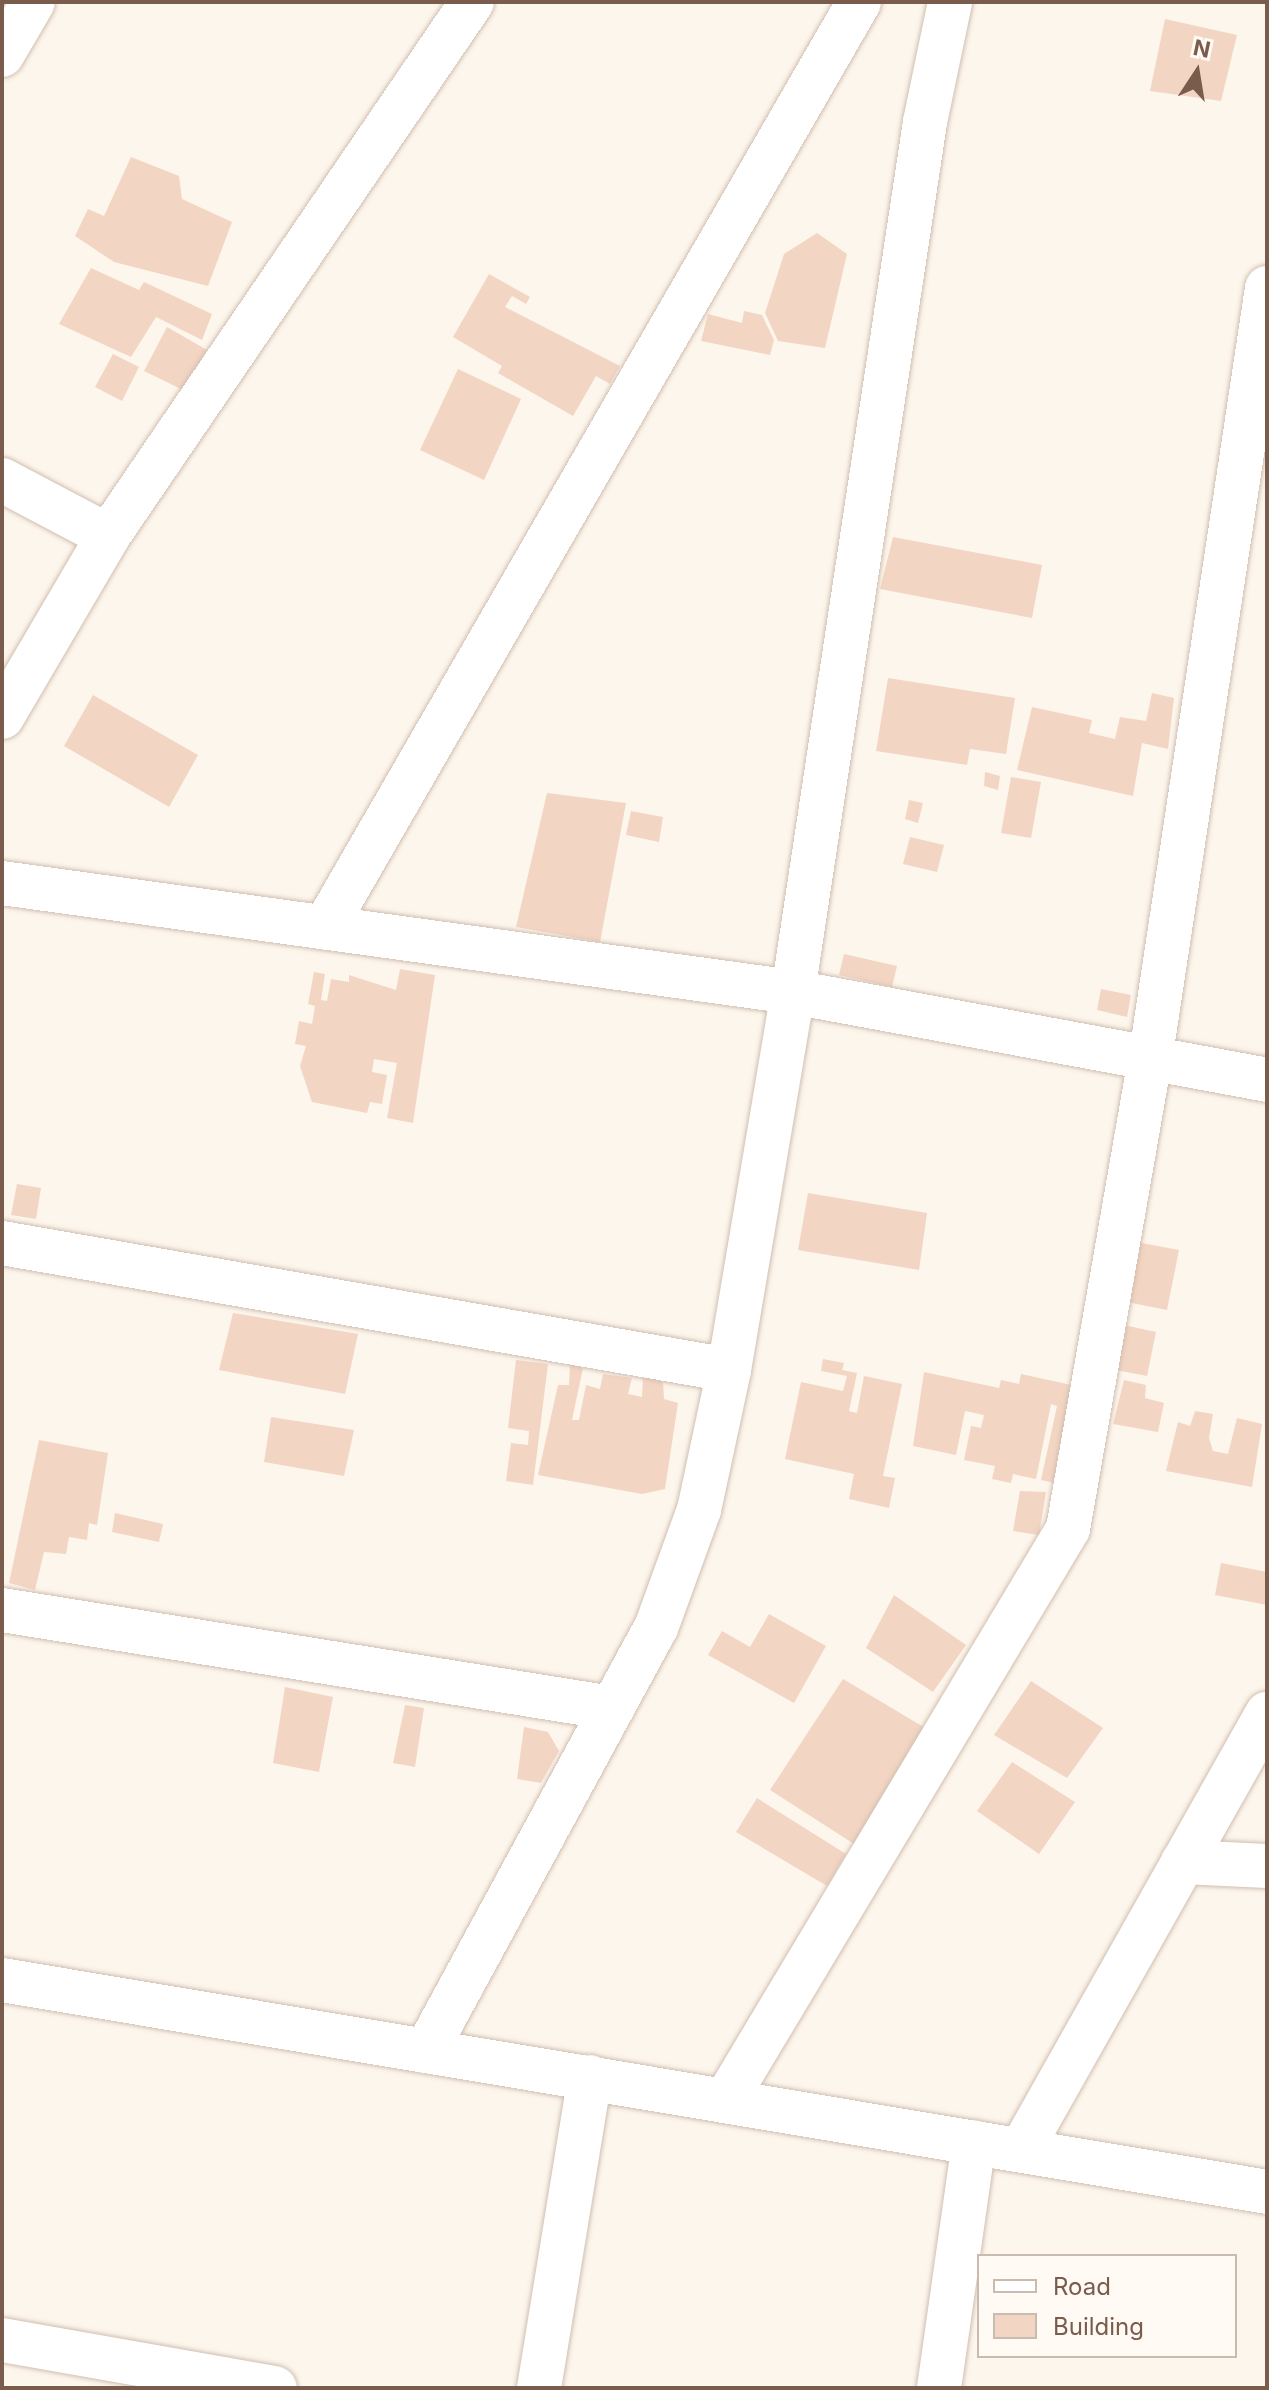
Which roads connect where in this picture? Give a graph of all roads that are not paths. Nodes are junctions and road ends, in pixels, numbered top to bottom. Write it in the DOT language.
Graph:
graph roads {
  1 [pos="33,2"];
  2 [pos="472,2"];
  3 [pos="859,2"];
  4 [pos="950,2"];
  5 [pos="2,55"];
  6 [pos="1267,288"];
  7 [pos="2,480"];
  8 [pos="108,536"];
  9 [pos="2,717"];
  10 [pos="2,883"];
  11 [pos="325,927"];
  12 [pos="793,992"];
  13 [pos="1150,1061"];
  14 [pos="1267,1080"];
  15 [pos="2,1243"];
  16 [pos="729,1370"];
  17 [pos="2,1610"];
  18 [pos="612,1708"];
  19 [pos="1267,1714"];
  20 [pos="1183,1862"];
  21 [pos="1267,1866"];
  22 [pos="2,1980"];
  23 [pos="426,2051"];
  24 [pos="590,2077"];
  25 [pos="727,2098"];
  26 [pos="974,2142"];
  27 [pos="1021,2150"];
  28 [pos="1267,2192"];
  29 [pos="2,2340"];
  30 [pos="275,2388"];
  31 [pos="539,2388"];
  32 [pos="939,2388"];
  1 -- 5 [label="street"];
  2 -- 8 [label="street"];
  3 -- 11 [label="street"];
  4 -- 12 [label="street"];
  6 -- 13 [label="street"];
  7 -- 8 [label="street"];
  8 -- 9 [label="street"];
  10 -- 11 [label="street"];
  11 -- 12 [label="street"];
  12 -- 13 [label="street"];
  12 -- 16 [label="street"];
  13 -- 14 [label="street"];
  13 -- 25 [label="street"];
  15 -- 16 [label="street"];
  16 -- 18 [label="street"];
  17 -- 18 [label="street"];
  18 -- 23 [label="street"];
  19 -- 20 [label="street"];
  20 -- 21 [label="street"];
  20 -- 27 [label="street"];
  22 -- 23 [label="street"];
  23 -- 24 [label="street"];
  24 -- 25 [label="street"];
  24 -- 31 [label="street"];
  25 -- 26 [label="street"];
  26 -- 27 [label="street"];
  26 -- 32 [label="street"];
  27 -- 28 [label="street"];
  29 -- 30 [label="street"];
}
